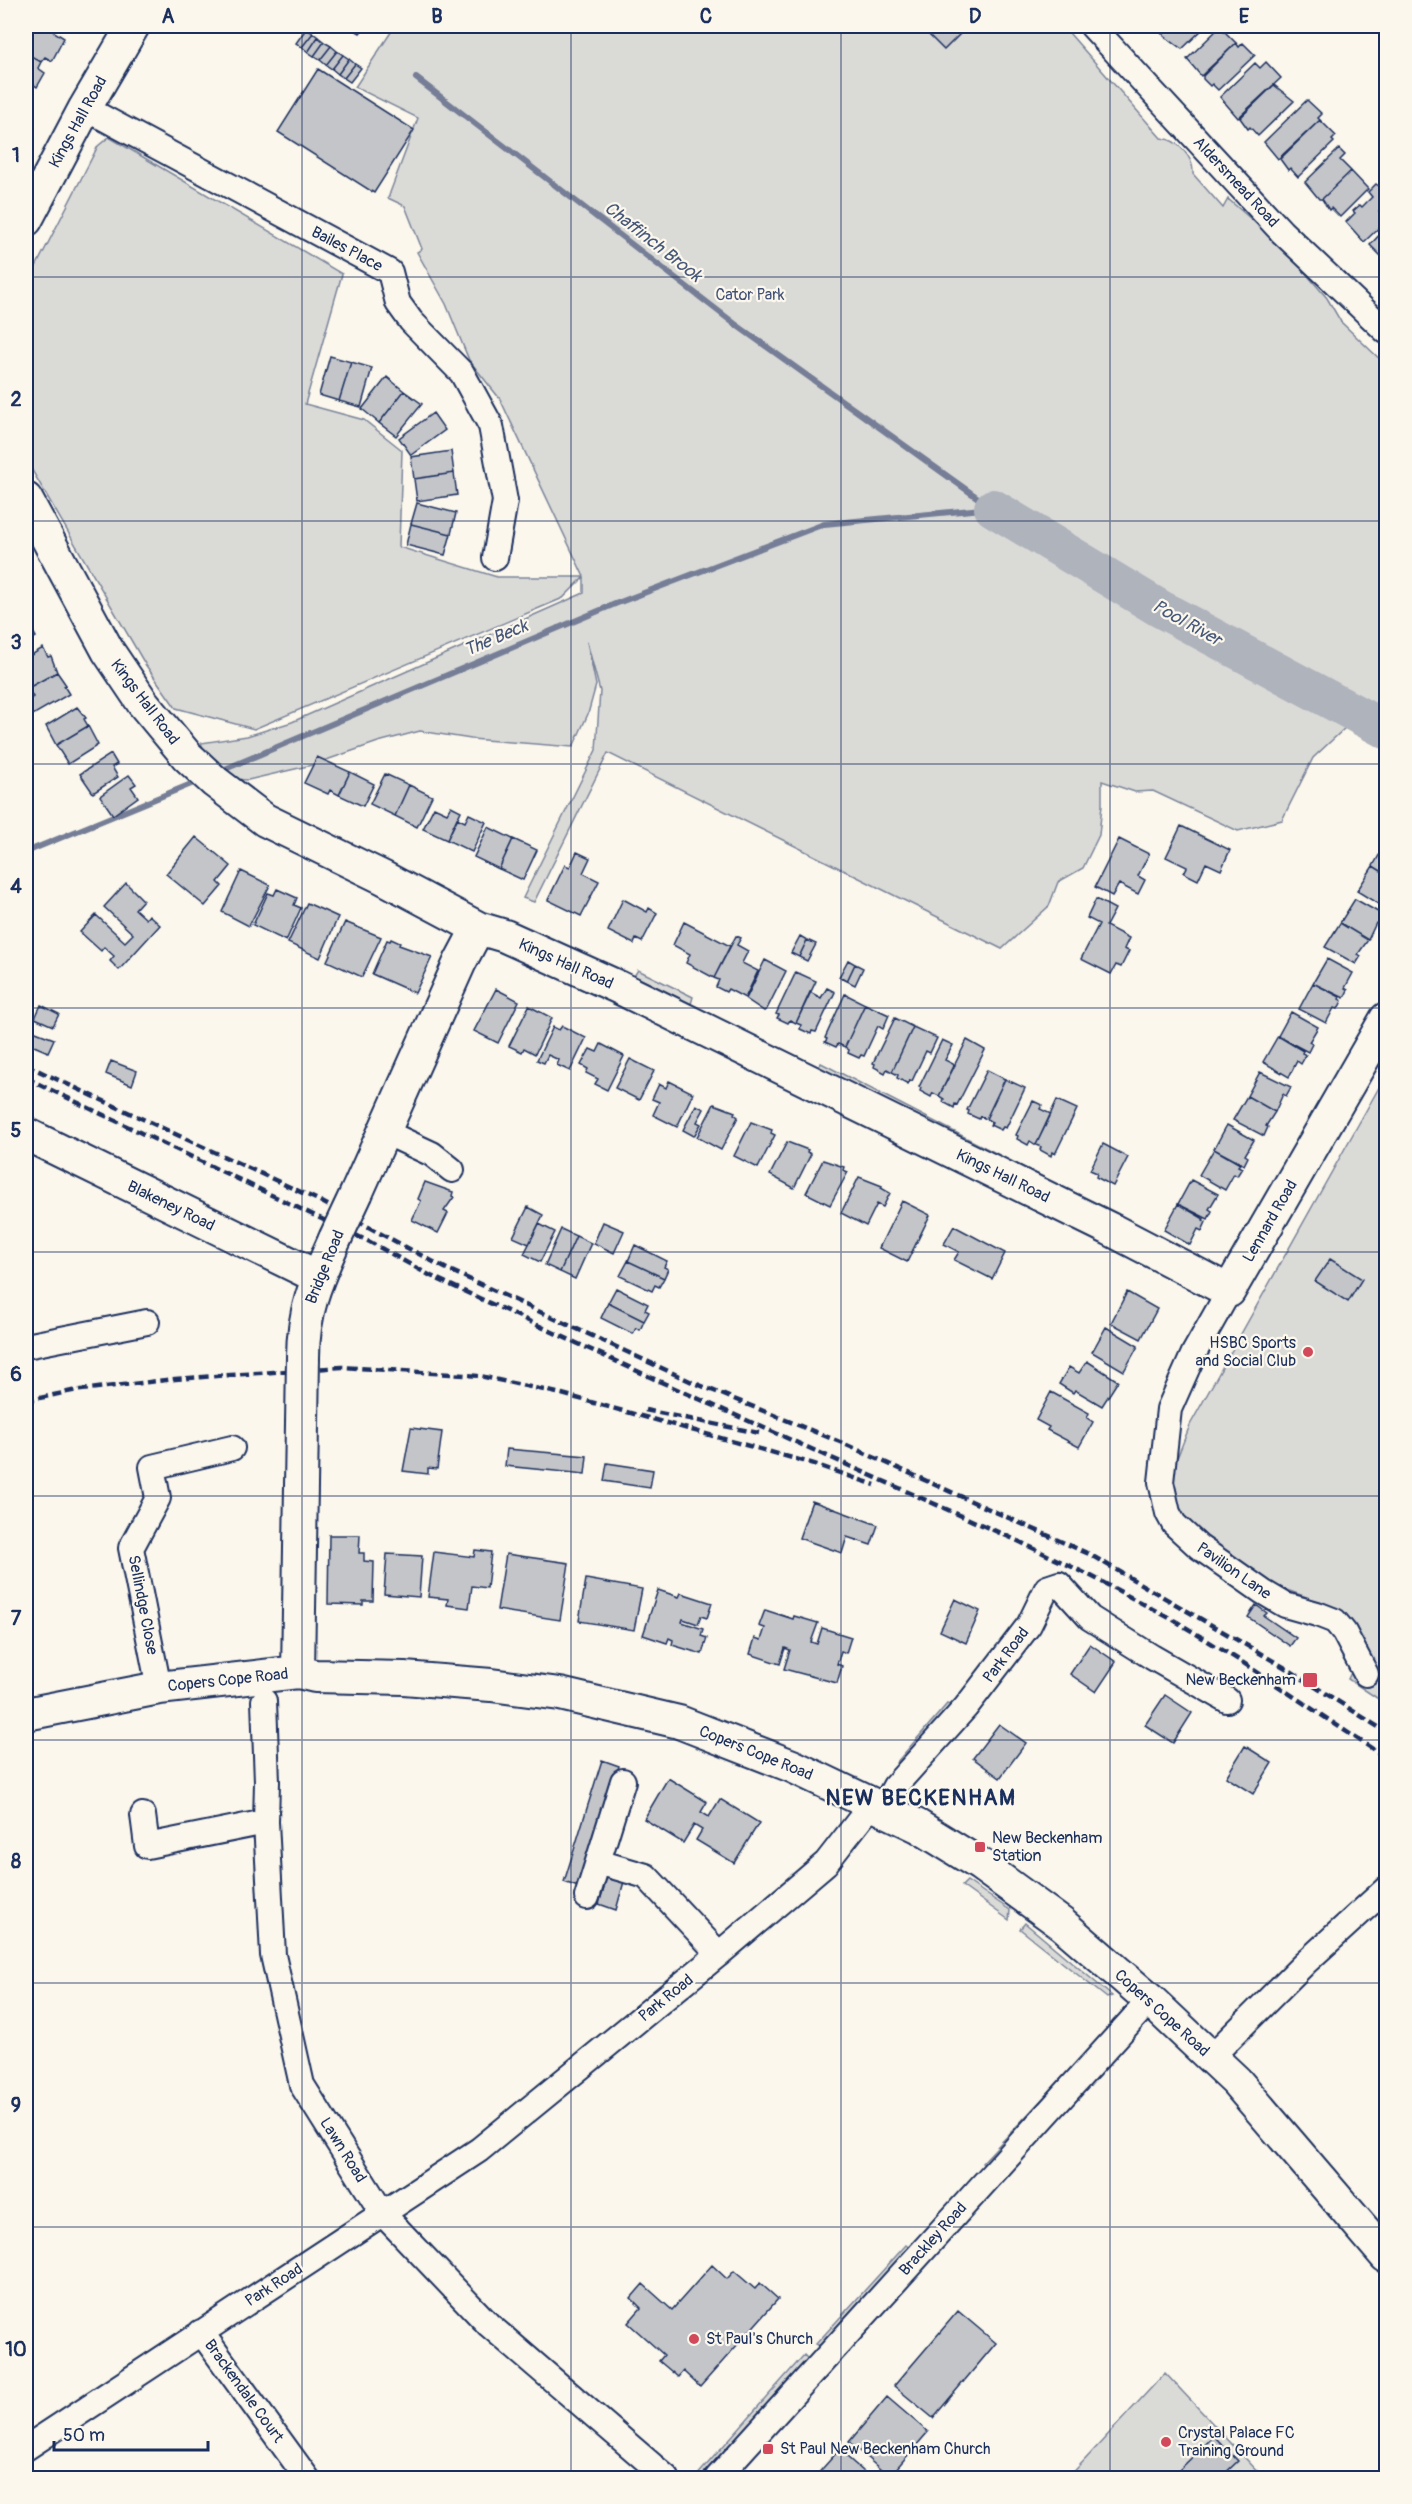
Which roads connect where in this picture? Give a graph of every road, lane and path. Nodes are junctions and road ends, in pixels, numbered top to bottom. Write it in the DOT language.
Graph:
graph roads {
  1 [pos="133,26"];
  2 [pos="1092,26"];
  3 [pos="85,108"];
  4 [pos="26,220"];
  5 [pos="1386,331"];
  6 [pos="26,499"];
  7 [pos="495,558"];
  8 [pos="478,928"];
  9 [pos="1386,1019"];
  10 [pos="385,1132"];
  11 [pos="26,1134"];
  12 [pos="452,1170"];
  13 [pos="318,1276"];
  14 [pos="1229,1291"];
  15 [pos="147,1322"];
  16 [pos="26,1346"];
  17 [pos="1165,1427"];
  18 [pos="232,1448"];
  19 [pos="298,1672"];
  20 [pos="1366,1674"];
  21 [pos="159,1688"];
  22 [pos="1227,1700"];
  23 [pos="264,1701"];
  24 [pos="26,1714"];
  25 [pos="623,1781"];
  26 [pos="877,1806"];
  27 [pos="142,1815"];
  28 [pos="266,1822"];
  29 [pos="598,1862"];
  30 [pos="1386,1889"];
  31 [pos="587,1897"];
  32 [pos="719,1954"];
  33 [pos="1150,2000"];
  34 [pos="1211,2057"];
  35 [pos="383,2214"];
  36 [pos="1384,2247"];
  37 [pos="201,2332"];
  38 [pos="26,2448"];
  39 [pos="307,2478"];
  40 [pos="667,2478"];
  41 [pos="717,2478"];
  1 -- 3 [label="street, Kings Hall Road"];
  2 -- 5 [label="street, Aldersmead Road"];
  3 -- 4 [label="street, Kings Hall Road"];
  3 -- 7 [label="street, Bailes Place"];
  6 -- 8 [label="street, Kings Hall Road"];
  8 -- 10 [label="street, Bridge Road"];
  8 -- 14 [label="street, Kings Hall Road"];
  9 -- 14 [label="street, Lennard Road"];
  10 -- 12 [label="street"];
  10 -- 13 [label="street, Bridge Road, bridge"];
  11 -- 13 [label="street, Blakeney Road"];
  13 -- 19 [label="street, Bridge Road, bridge"];
  14 -- 17 [label="street, Lennard Road"];
  15 -- 16 [label="street"];
  17 -- 20 [label="street, Pavilion Lane"];
  18 -- 21 [label="street, Sellindge Close"];
  19 -- 21 [label="street, Copers Cope Road"];
  19 -- 26 [label="street, Copers Cope Road"];
  21 -- 24 [label="street, Copers Cope Road"];
  22 -- 26 [label="street, Park Road"];
  23 -- 28 [label="street, Lawn Road"];
  25 -- 29 [label="street"];
  26 -- 32 [label="street, Park Road"];
  26 -- 33 [label="street, Copers Cope Road"];
  27 -- 28 [label="street"];
  28 -- 35 [label="street, Lawn Road"];
  29 -- 31 [label="street"];
  29 -- 32 [label="street"];
  30 -- 34 [label="street"];
  32 -- 35 [label="street, Park Road"];
  33 -- 34 [label="street, Copers Cope Road"];
  33 -- 41 [label="street, Brackley Road"];
  34 -- 36 [label="street, Copers Cope Road"];
  35 -- 37 [label="street, Park Road"];
  35 -- 40 [label="street, Lawn Road"];
  37 -- 38 [label="street, Park Road"];
  37 -- 39 [label="street, Brackendale Court"];
}
